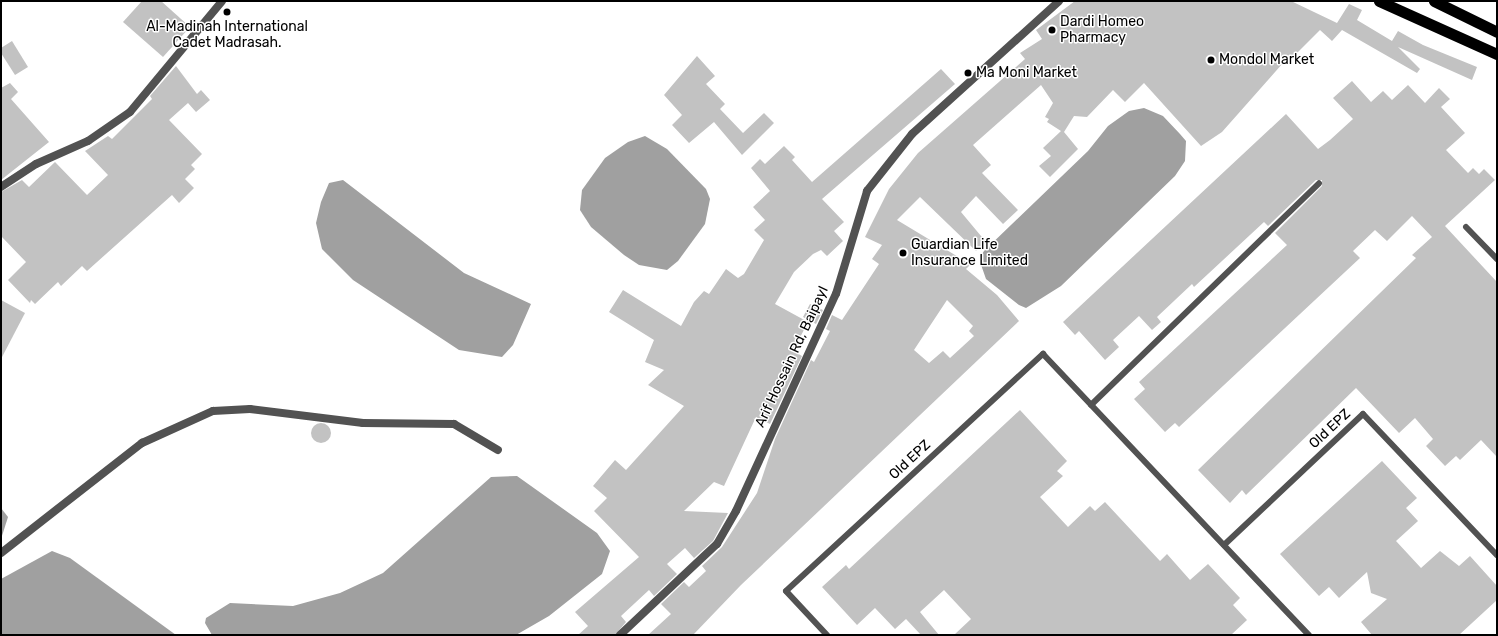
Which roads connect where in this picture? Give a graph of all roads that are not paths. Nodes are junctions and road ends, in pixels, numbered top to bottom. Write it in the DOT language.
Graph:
graph roads {
  1 [pos="222,1"];
  2 [pos="1059,1"];
  3 [pos="1379,1"];
  4 [pos="1434,1"];
  5 [pos="1497,32"];
  6 [pos="1497,54"];
  7 [pos="1318,183"];
  8 [pos="1,187"];
  9 [pos="1466,227"];
  10 [pos="1497,258"];
  11 [pos="1091,405"];
  12 [pos="498,450"];
  13 [pos="1224,545"];
  14 [pos="1,553"];
  15 [pos="1497,555"];
  16 [pos="620,635"];
  17 [pos="827,635"];
  18 [pos="1309,635"];
  1 -- 8 [label="street"];
  2 -- 16 [label="street, Arif Hossain Rd, Baipayl"];
  3 -- 6 [label="highway"];
  4 -- 5 [label="highway"];
  7 -- 11 [label="lane"];
  9 -- 10 [label="lane"];
  11 -- 13 [label="lane, Old EPZ"];
  11 -- 17 [label="lane, Old EPZ"];
  12 -- 14 [label="street"];
  13 -- 15 [label="lane, Old EPZ"];
  13 -- 18 [label="lane, Old EPZ"];
}
